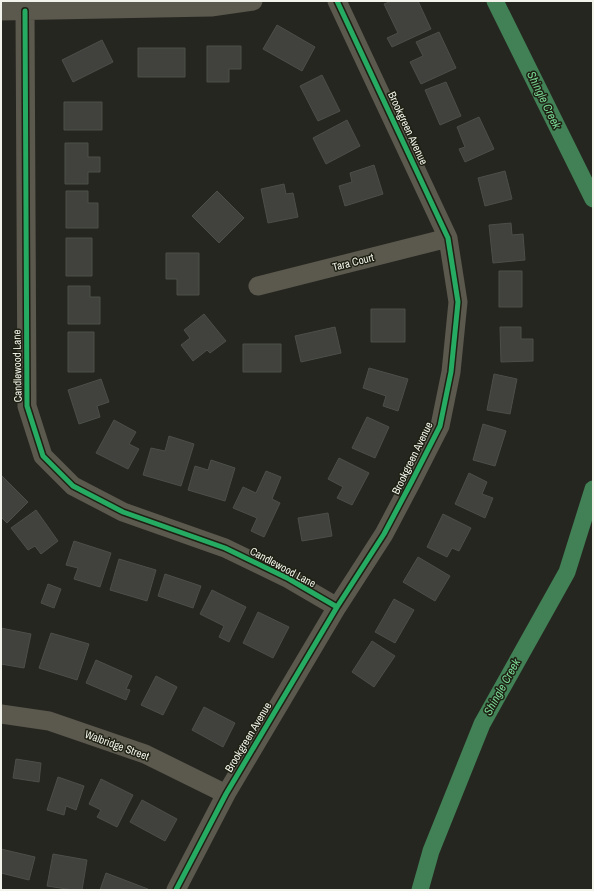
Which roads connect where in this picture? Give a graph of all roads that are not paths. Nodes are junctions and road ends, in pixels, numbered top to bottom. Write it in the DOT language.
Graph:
graph roads {
  1 [pos="253,1"];
  2 [pos="337,1"];
  3 [pos="25,10"];
  4 [pos="1,11"];
  5 [pos="448,238"];
  6 [pos="258,286"];
  7 [pos="338,607"];
  8 [pos="1,714"];
  9 [pos="226,794"];
  10 [pos="176,890"];
  1 -- 3 [label="street"];
  2 -- 5 [label="street, Brookgreen Avenue"];
  3 -- 4 [label="street"];
  3 -- 7 [label="street, Candlewood Lane"];
  5 -- 6 [label="street, Tara Court"];
  5 -- 7 [label="street, Brookgreen Avenue"];
  7 -- 9 [label="street, Brookgreen Avenue"];
  8 -- 9 [label="street, Walbridge Street"];
  9 -- 10 [label="street, Brookgreen Avenue"];
}
